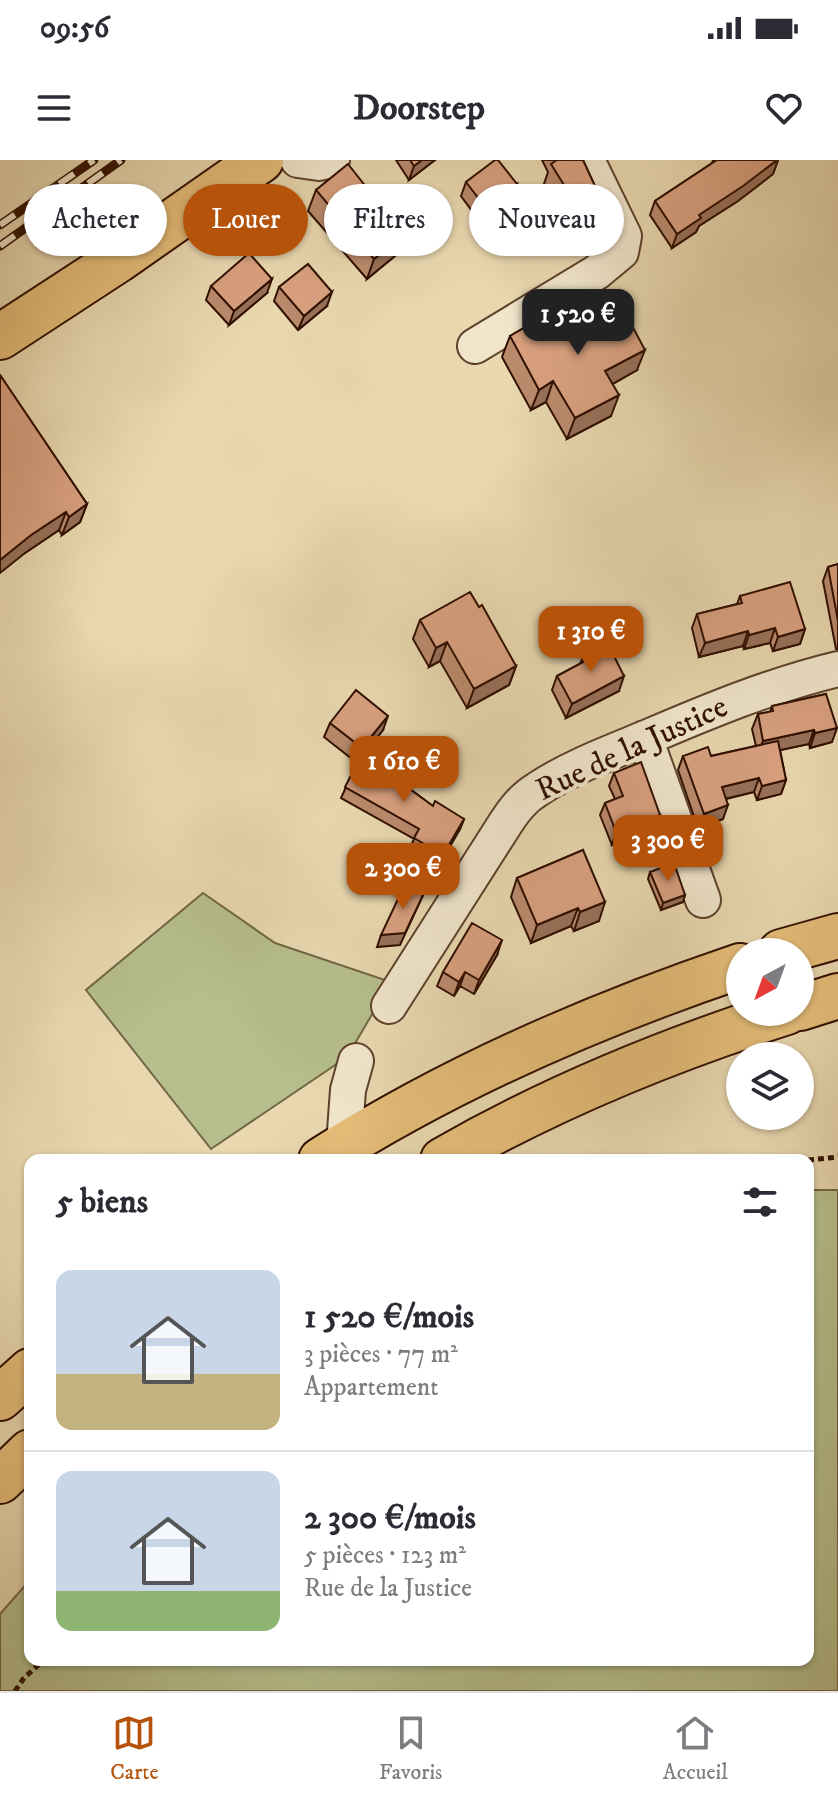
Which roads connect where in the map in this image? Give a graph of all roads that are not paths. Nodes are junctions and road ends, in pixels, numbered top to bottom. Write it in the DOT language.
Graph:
graph roads {
  1 [pos="261,160"];
  2 [pos="298,160"];
  3 [pos="332,160"];
  4 [pos="587,160"];
  5 [pos="0,337"];
  6 [pos="475,346"];
  7 [pos="838,669"];
  8 [pos="645,738"];
  9 [pos="703,900"];
  10 [pos="838,936"];
  11 [pos="814,943"];
  12 [pos="726,971"];
  13 [pos="838,996"];
  14 [pos="814,1004"];
  15 [pos="389,1006"];
  16 [pos="743,1026"];
  17 [pos="356,1061"];
  18 [pos="332,1153"];
  19 [pos="454,1154"];
  20 [pos="24,1376"];
  21 [pos="0,1398"];
  22 [pos="24,1458"];
  23 [pos="0,1481"];
  1 -- 5 [label="main road"];
  2 -- 3 [label="street"];
  4 -- 6 [label="street"];
  7 -- 8 [label="street, Rue de la Justice"];
  8 -- 9 [label="street"];
  8 -- 15 [label="street, Rue de la Justice"];
  10 -- 11 [label="main road"];
  12 -- 18 [label="main road"];
  13 -- 14 [label="main road"];
  16 -- 19 [label="main road"];
  17 -- 18 [label="street"];
  20 -- 21 [label="main road"];
  22 -- 23 [label="main road"];
}
